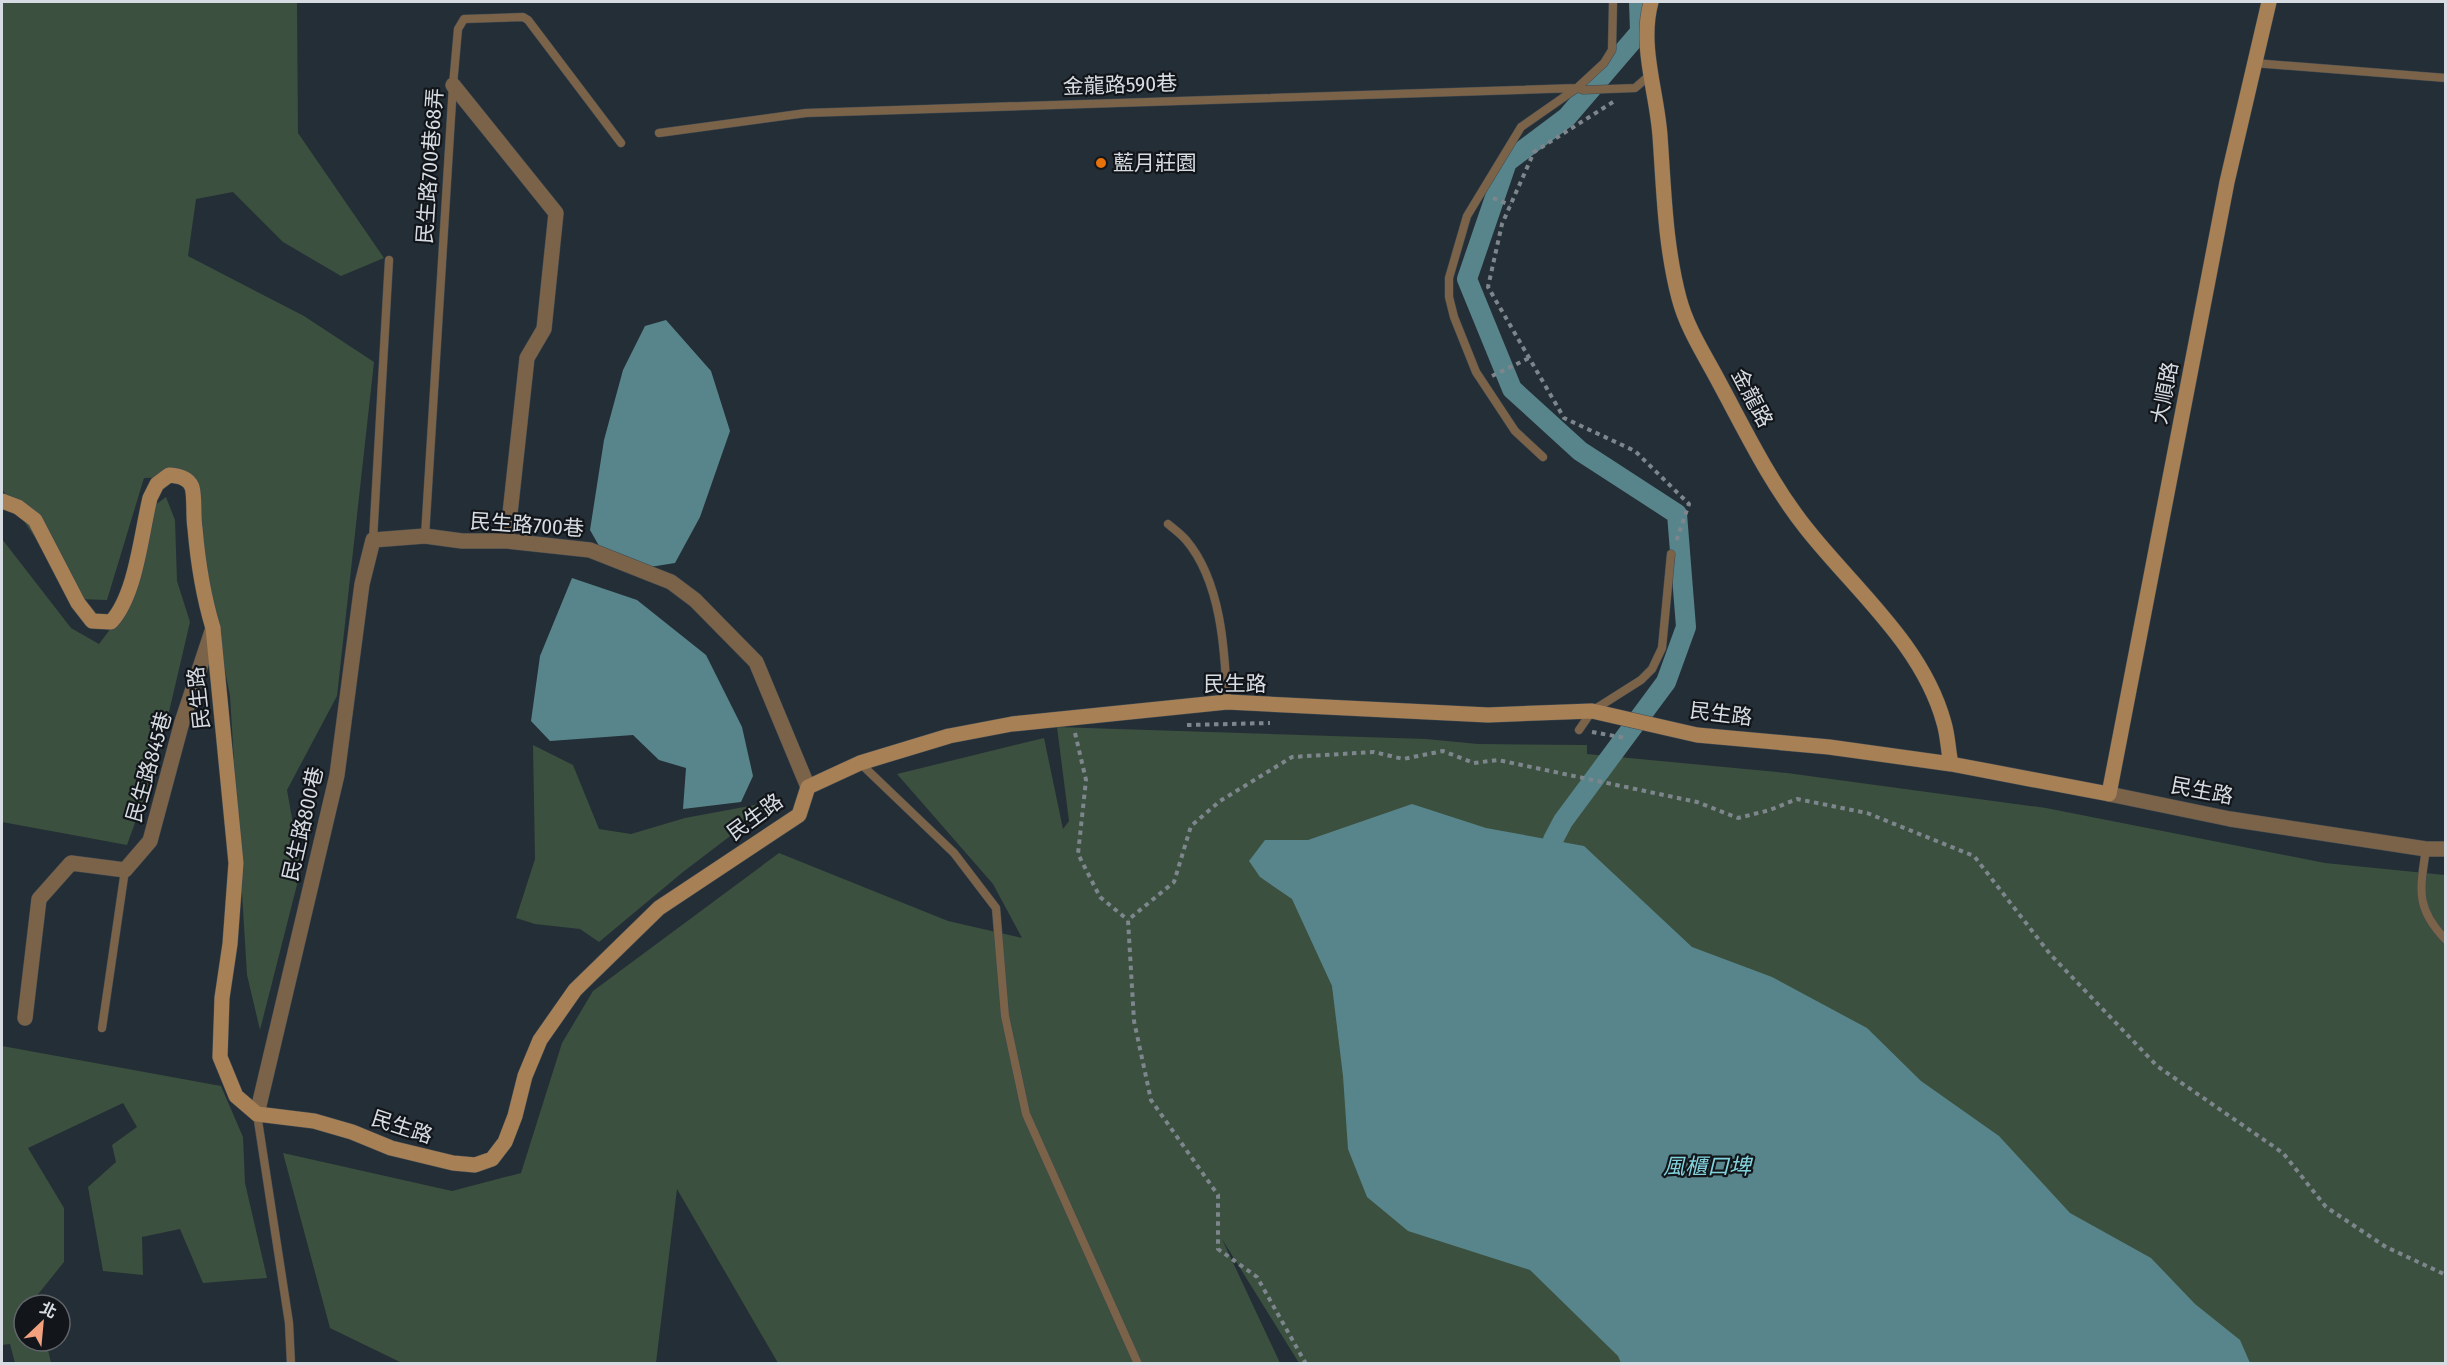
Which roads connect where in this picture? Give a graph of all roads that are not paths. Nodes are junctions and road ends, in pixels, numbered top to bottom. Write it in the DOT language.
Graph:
graph roads {
  1 [pos="1613,2"];
  2 [pos="1651,2"];
  3 [pos="2269,2"];
  4 [pos="2254,63"];
  5 [pos="1651,75"];
  6 [pos="2445,78"];
  7 [pos="453,85"];
  8 [pos="1580,89"];
  9 [pos="659,133"];
  10 [pos="621,143"];
  11 [pos="389,260"];
  12 [pos="1543,457"];
  13 [pos="2,501"];
  14 [pos="1168,524"];
  15 [pos="426,536"];
  16 [pos="373,540"];
  17 [pos="507,541"];
  18 [pos="1671,554"];
  19 [pos="213,628"];
  20 [pos="1227,702"];
  21 [pos="1592,711"];
  22 [pos="1579,730"];
  23 [pos="860,764"];
  24 [pos="1951,764"];
  25 [pos="808,787"];
  26 [pos="2109,794"];
  27 [pos="2426,849"];
  28 [pos="2445,849"];
  29 [pos="125,870"];
  30 [pos="2445,940"];
  31 [pos="25,1018"];
  32 [pos="102,1028"];
  33 [pos="257,1114"];
  34 [pos="291,1364"];
  35 [pos="1138,1364"];
  1 -- 8 [label="lane"];
  2 -- 5 [label="street, 金龍路"];
  3 -- 4 [label="street, 大順路"];
  4 -- 6 [label="lane"];
  4 -- 26 [label="street, 大順路"];
  5 -- 8 [label="lane, 金龍路590巷"];
  5 -- 24 [label="street, 金龍路"];
  7 -- 10 [label="lane, 民生路700巷68弄"];
  7 -- 15 [label="lane, 民生路700巷68弄"];
  7 -- 17 [label="street"];
  8 -- 9 [label="lane, 金龍路590巷"];
  8 -- 12 [label="lane"];
  11 -- 16 [label="lane"];
  13 -- 19 [label="street, 民生路"];
  14 -- 20 [label="lane"];
  15 -- 16 [label="street, 民生路700巷"];
  15 -- 17 [label="street, 民生路700巷"];
  16 -- 33 [label="street, 民生路800巷"];
  17 -- 25 [label="street, 民生路700巷"];
  18 -- 21 [label="lane"];
  19 -- 29 [label="street, 民生路845巷"];
  19 -- 33 [label="street, 民生路"];
  20 -- 21 [label="street, 民生路"];
  20 -- 23 [label="street, 民生路"];
  21 -- 22 [label="lane"];
  21 -- 24 [label="street, 民生路"];
  23 -- 25 [label="street, 民生路"];
  23 -- 35 [label="lane"];
  24 -- 26 [label="street, 民生路"];
  25 -- 33 [label="street, 民生路"];
  26 -- 27 [label="street, 民生路"];
  27 -- 28 [label="street, 民生路"];
  27 -- 30 [label="lane"];
  29 -- 31 [label="street"];
  29 -- 32 [label="lane"];
  33 -- 34 [label="lane"];
}
